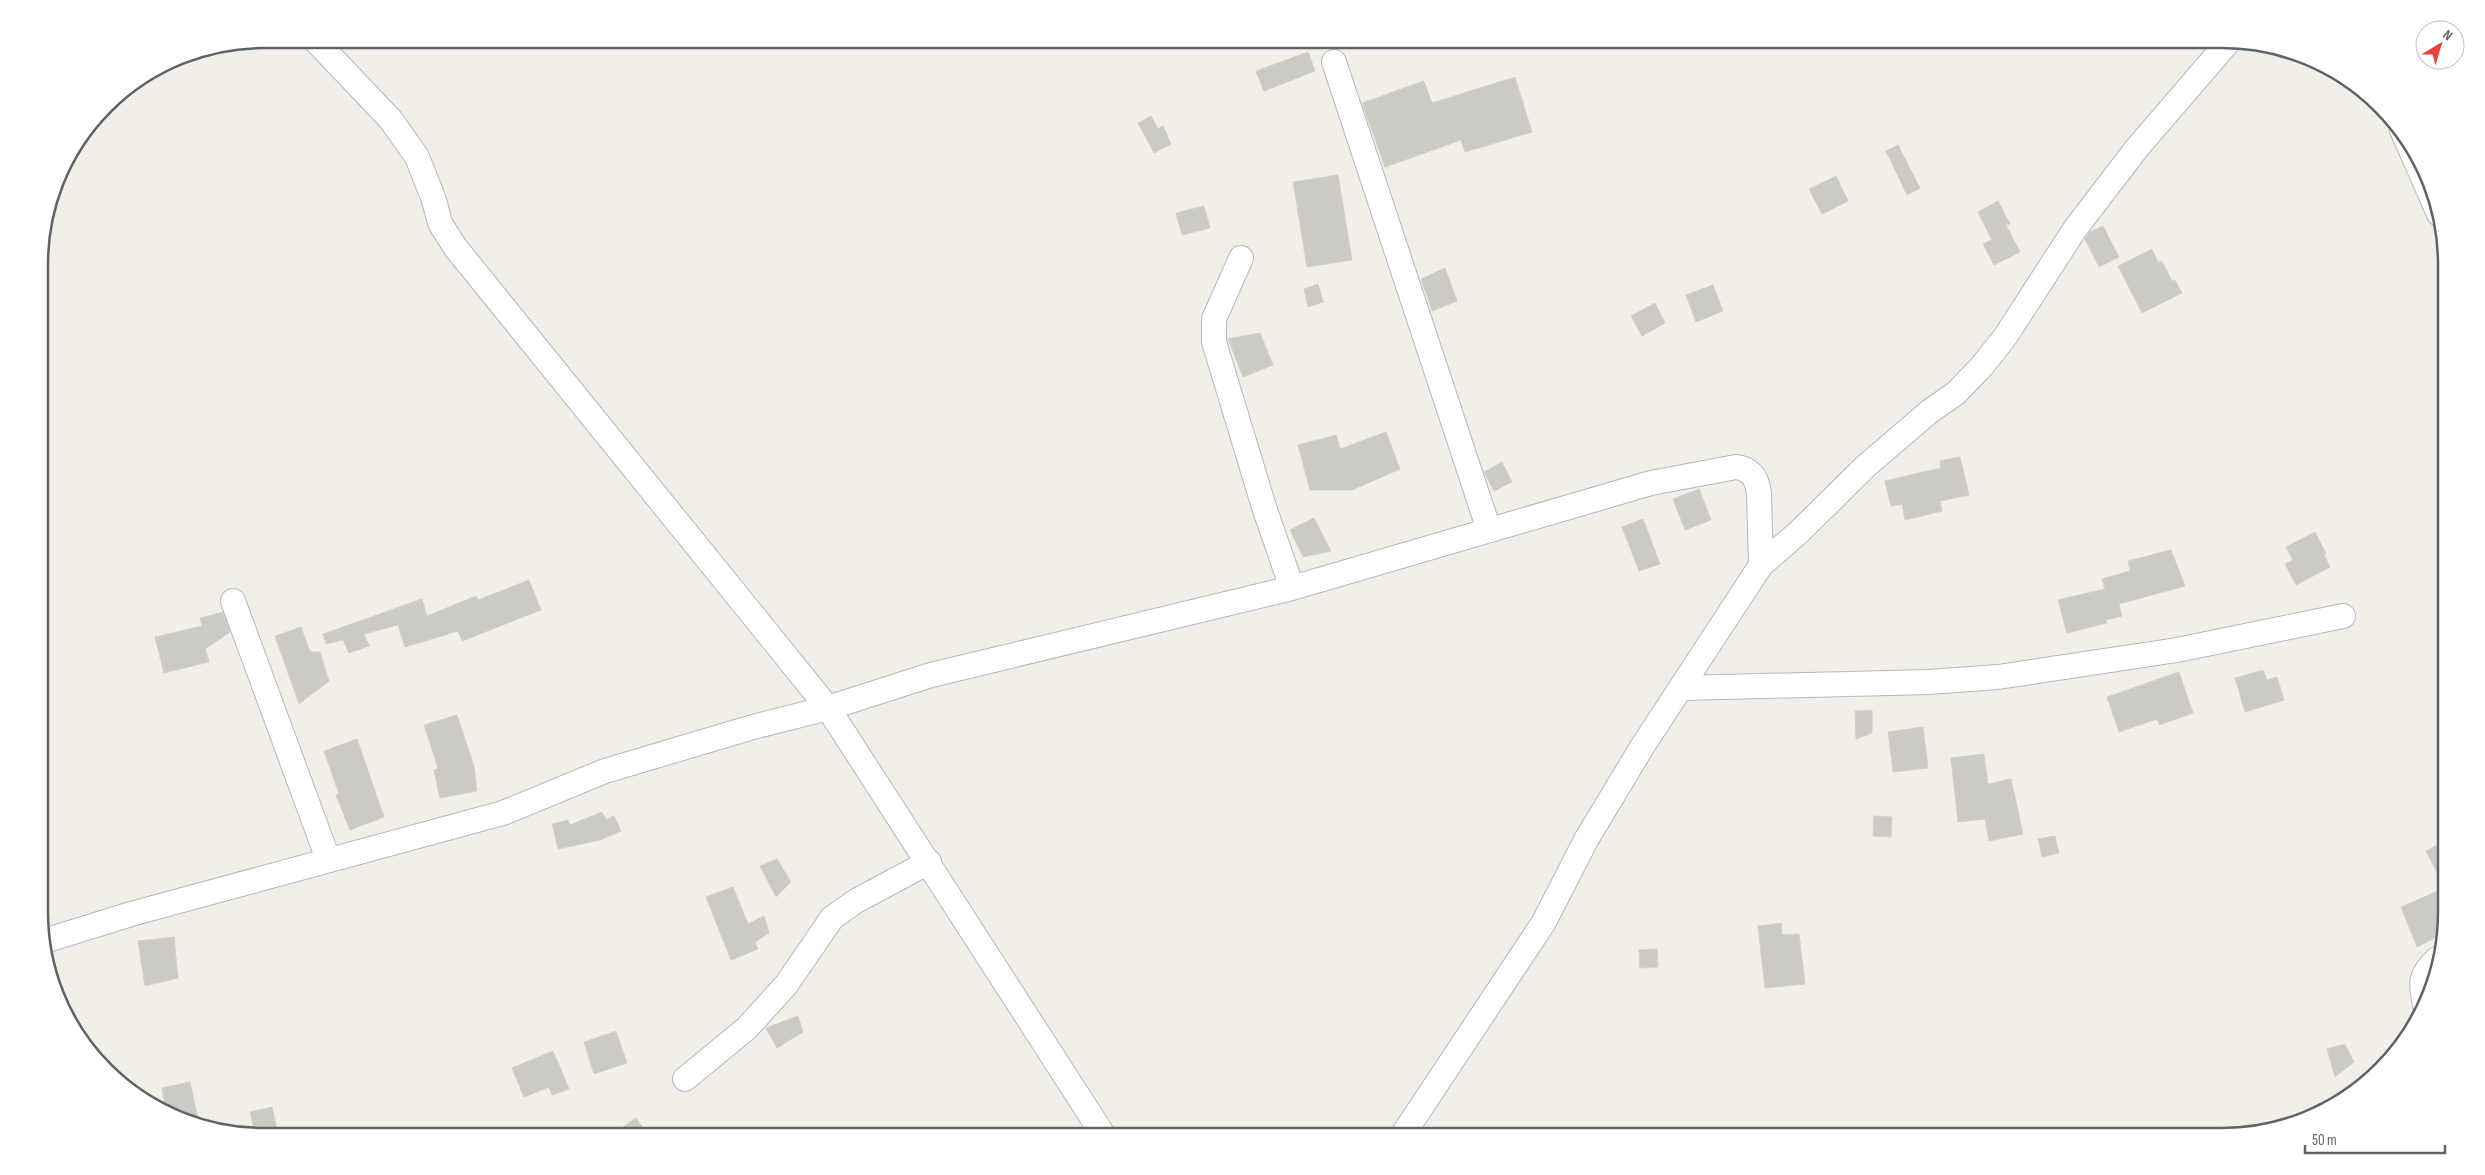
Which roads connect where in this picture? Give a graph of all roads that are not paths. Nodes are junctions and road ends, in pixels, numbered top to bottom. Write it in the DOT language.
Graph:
graph roads {
  1 [pos="323,48"];
  2 [pos="2223,48"];
  3 [pos="1334,62"];
  4 [pos="1241,258"];
  5 [pos="1488,530"];
  6 [pos="1761,565"];
  7 [pos="1292,588"];
  8 [pos="233,601"];
  9 [pos="2343,616"];
  10 [pos="1682,688"];
  11 [pos="828,708"];
  12 [pos="328,859"];
  13 [pos="929,862"];
  14 [pos="49,940"];
  15 [pos="2430,965"];
  16 [pos="2423,989"];
  17 [pos="685,1079"];
  18 [pos="1099,1128"];
  19 [pos="1407,1128"];
  1 -- 11 [label="street"];
  2 -- 6 [label="street"];
  3 -- 5 [label="street"];
  4 -- 7 [label="street"];
  5 -- 6 [label="street"];
  5 -- 7 [label="street"];
  6 -- 10 [label="street"];
  7 -- 11 [label="street"];
  8 -- 12 [label="street"];
  9 -- 10 [label="street"];
  10 -- 19 [label="street"];
  11 -- 12 [label="street"];
  11 -- 13 [label="street"];
  12 -- 14 [label="street"];
  13 -- 17 [label="street"];
  13 -- 18 [label="street"];
  15 -- 16 [label="street"];
}
